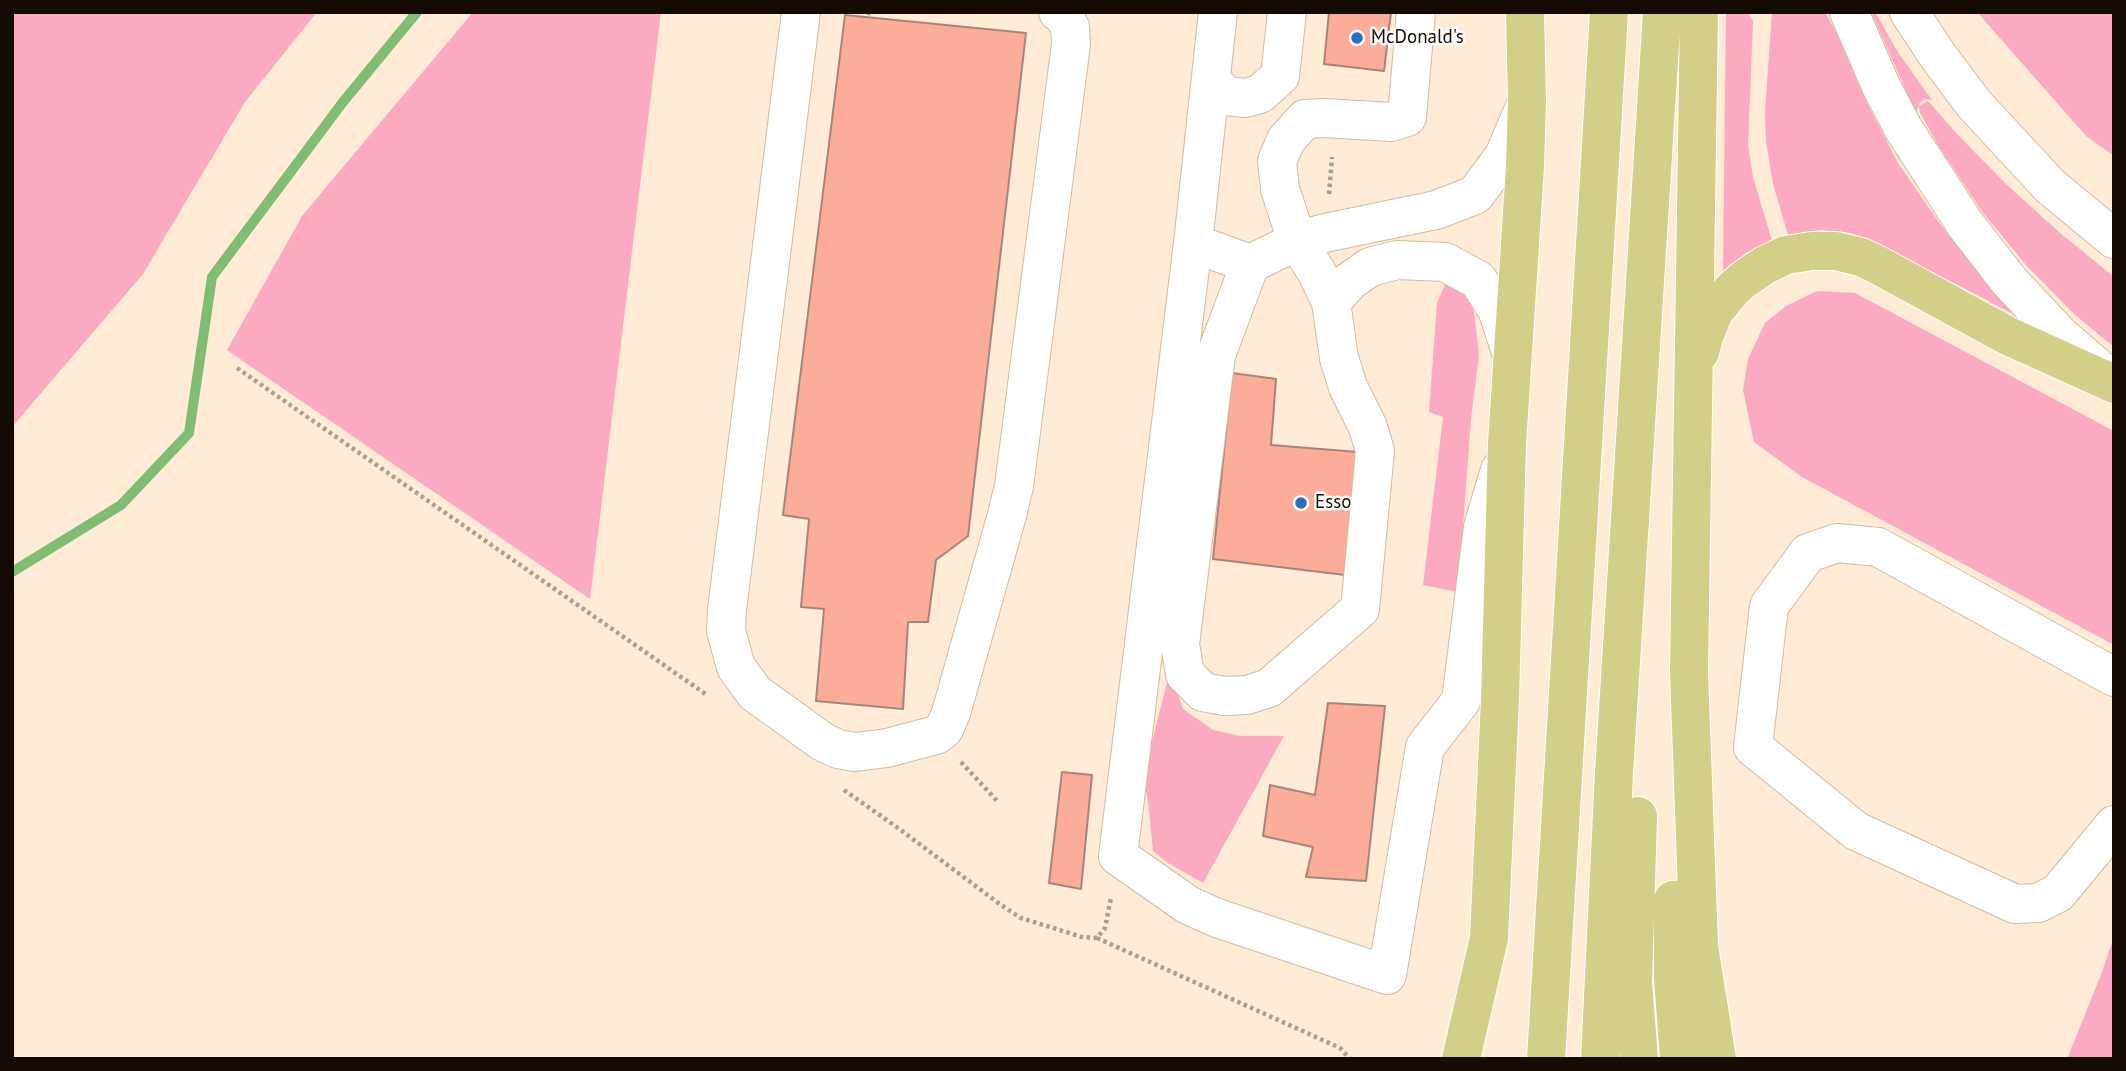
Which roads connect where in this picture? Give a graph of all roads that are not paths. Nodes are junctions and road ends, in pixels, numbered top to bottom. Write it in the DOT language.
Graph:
graph roads {
  1 [pos="801,12"];
  2 [pos="1059,12"];
  3 [pos="1218,12"];
  4 [pos="1287,12"];
  5 [pos="1305,12"];
  6 [pos="1416,12"];
  7 [pos="1525,12"];
  8 [pos="1699,12"];
  9 [pos="1849,12"];
  10 [pos="1909,12"];
  11 [pos="1608,29"];
  12 [pos="1661,30"];
  13 [pos="1211,80"];
  14 [pos="1260,94"];
  15 [pos="1527,101"];
  16 [pos="1311,237"];
  17 [pos="2114,239"];
  18 [pos="1193,243"];
  19 [pos="1250,264"];
  20 [pos="1331,302"];
  21 [pos="1513,359"];
  22 [pos="2114,382"];
  23 [pos="1692,388"];
  24 [pos="1507,444"];
  25 [pos="1634,459"];
  26 [pos="1689,672"];
  27 [pos="2114,677"];
  28 [pos="2114,825"];
  29 [pos="1461,1059"];
  30 [pos="1546,1059"];
  31 [pos="1600,1059"];
  32 [pos="1639,1059"];
  33 [pos="1679,1059"];
  34 [pos="1717,1059"];
  1 -- 2 [label="street"];
  3 -- 13 [label="street"];
  4 -- 14 [label="street"];
  5 -- 14 [label="street"];
  6 -- 16 [label="street"];
  7 -- 15 [label="highway"];
  8 -- 23 [label="highway"];
  9 -- 22 [label="street"];
  10 -- 17 [label="street"];
  11 -- 30 [label="highway"];
  12 -- 25 [label="highway"];
  13 -- 14 [label="street"];
  13 -- 18 [label="street"];
  15 -- 16 [label="street"];
  15 -- 21 [label="highway"];
  16 -- 19 [label="street"];
  16 -- 20 [label="street"];
  18 -- 19 [label="street"];
  18 -- 24 [label="street"];
  19 -- 20 [label="street"];
  20 -- 21 [label="street"];
  21 -- 24 [label="highway"];
  22 -- 23 [label="highway"];
  23 -- 26 [label="highway"];
  24 -- 29 [label="highway"];
  25 -- 31 [label="highway"];
  25 -- 32 [label="highway"];
  26 -- 33 [label="highway"];
  26 -- 34 [label="highway"];
  27 -- 28 [label="street"];
}
